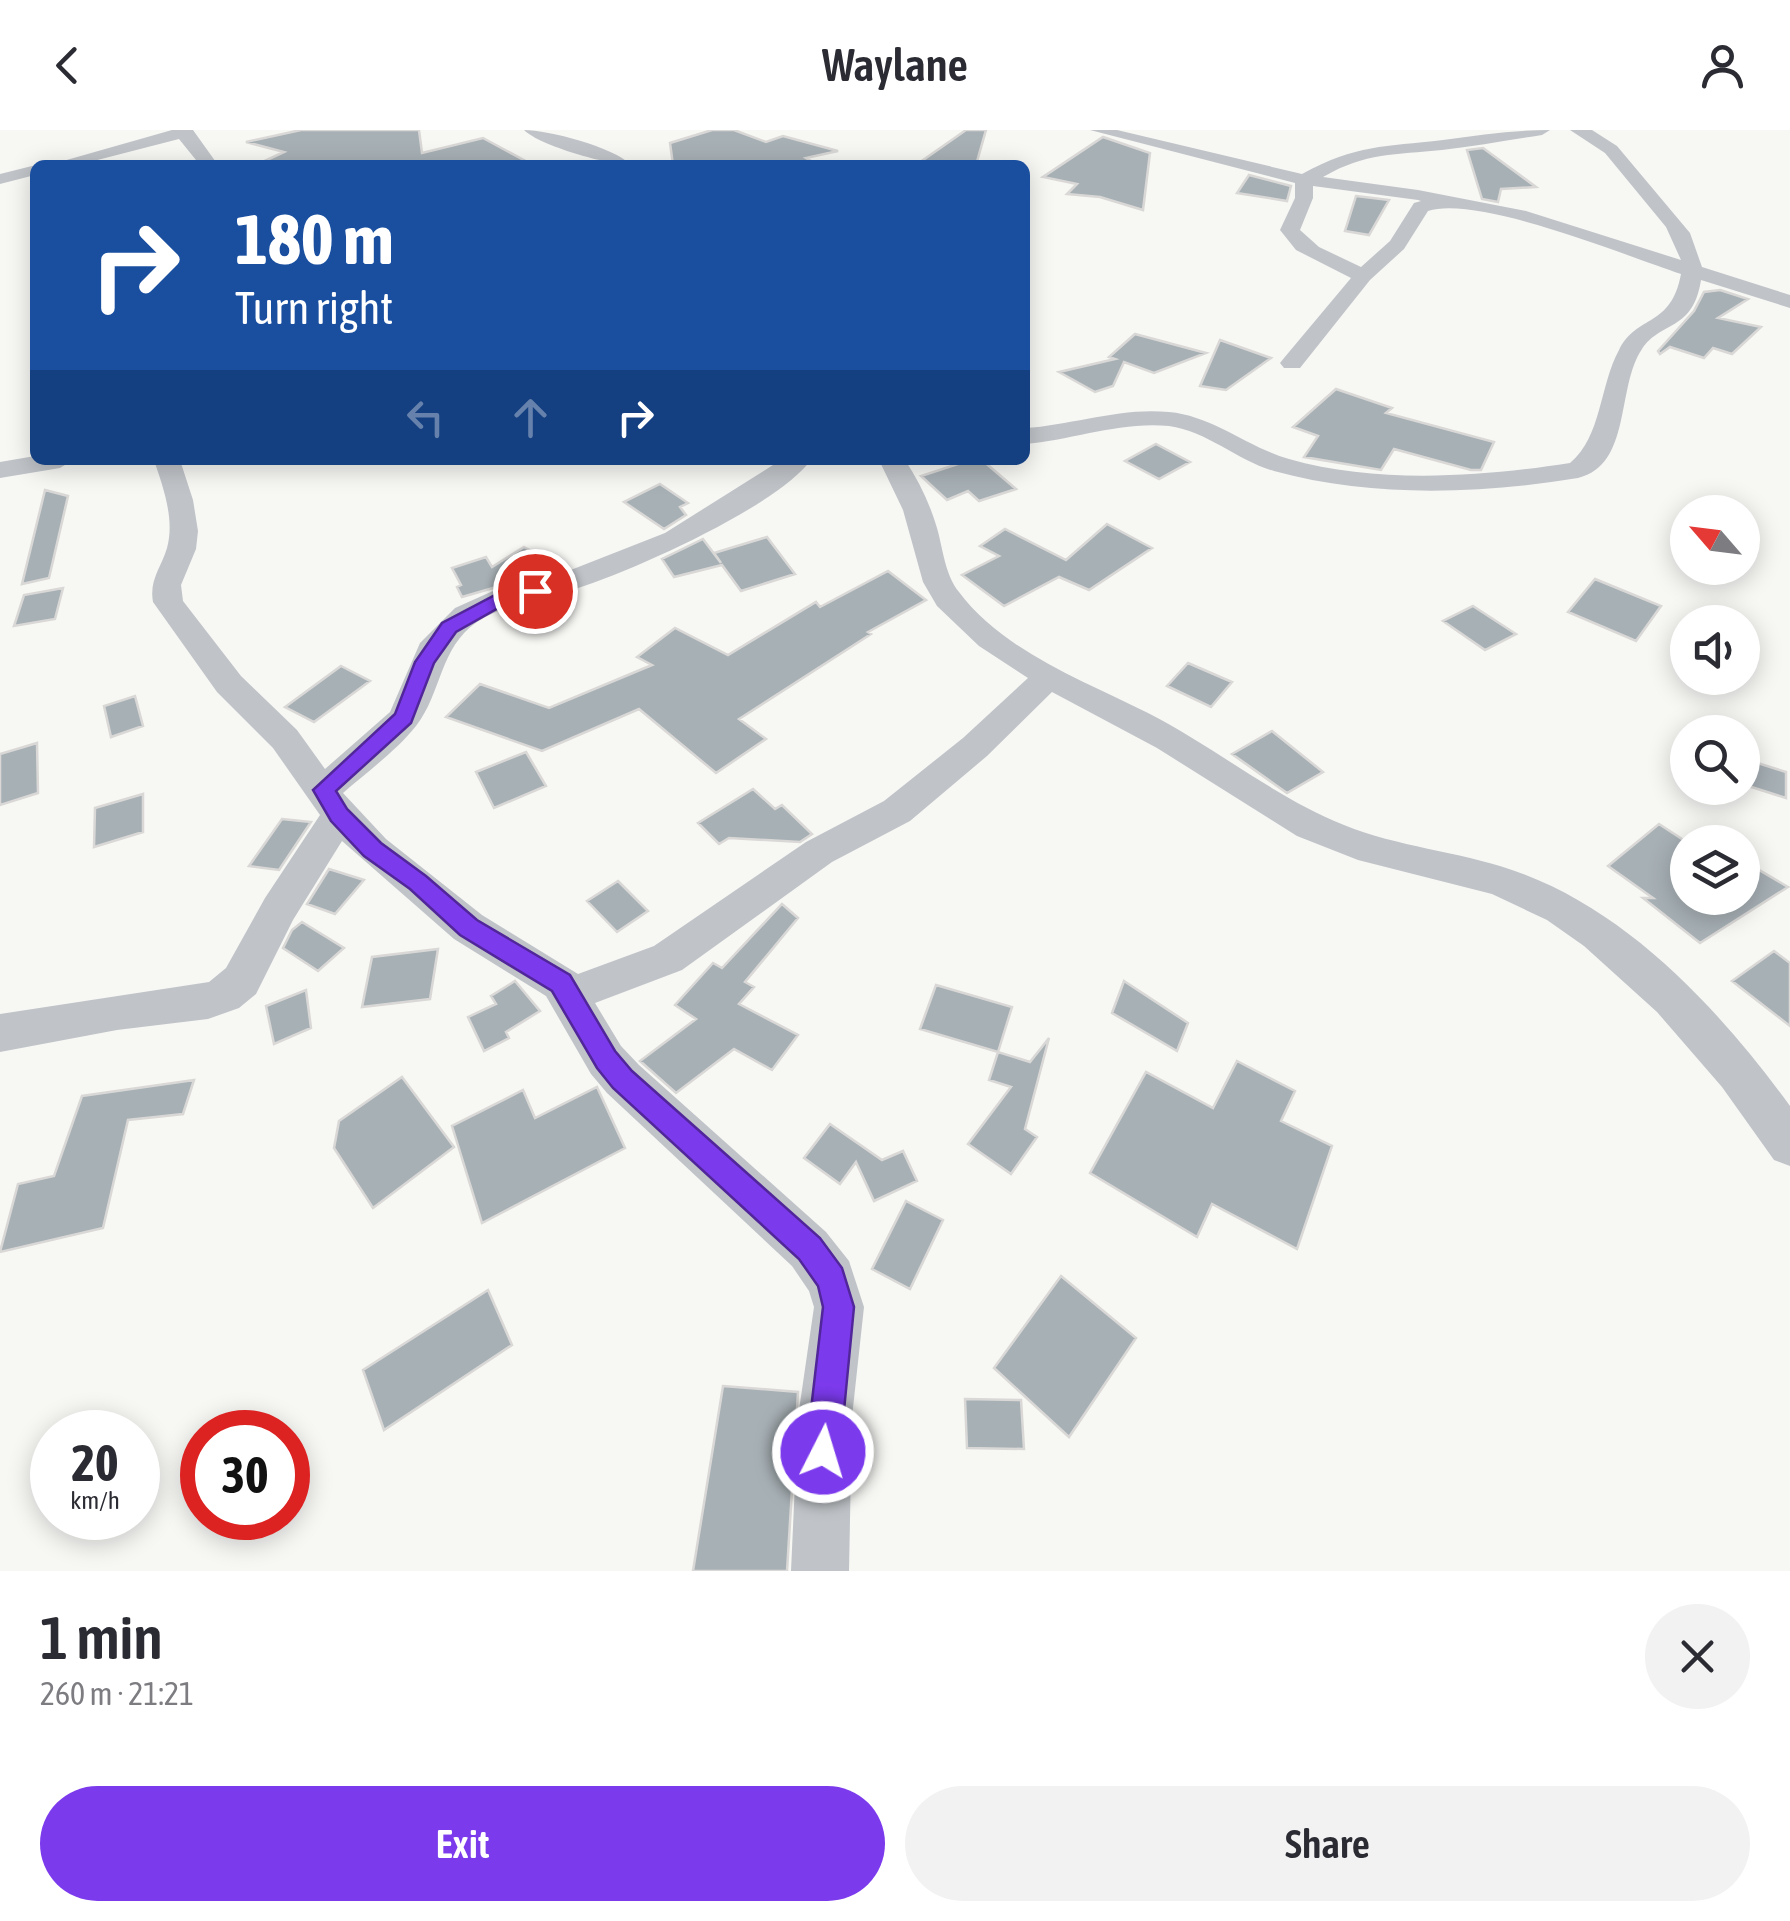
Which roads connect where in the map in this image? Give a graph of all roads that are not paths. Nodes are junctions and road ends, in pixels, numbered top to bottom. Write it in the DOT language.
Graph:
graph roads {
  1 [pos="532,130"];
  2 [pos="1098,130"];
  3 [pos="1542,130"];
  4 [pos="1578,130"];
  5 [pos="183,131"];
  6 [pos="0,159"];
  7 [pos="76,160"];
  8 [pos="205,160"];
  9 [pos="608,160"];
  10 [pos="18,175"];
  11 [pos="1304,180"];
  12 [pos="1448,196"];
  13 [pos="1692,269"];
  14 [pos="1363,276"];
  15 [pos="1790,302"];
  16 [pos="1292,363"];
  17 [pos="1030,435"];
  18 [pos="30,465"];
  19 [pos="169,465"];
  20 [pos="791,465"];
  21 [pos="895,465"];
  22 [pos="0,470"];
  23 [pos="1050,676"];
  24 [pos="331,802"];
  25 [pos="571,994"];
  26 [pos="0,1033"];
  27 [pos="1743,1080"];
  28 [pos="1790,1096"];
  29 [pos="1790,1144"];
  30 [pos="820,1571"];
  1 -- 9 [label="street"];
  2 -- 11 [label="street"];
  3 -- 11 [label="street"];
  4 -- 13 [label="street"];
  5 -- 7 [label="street"];
  5 -- 8 [label="street"];
  6 -- 10 [label="street"];
  11 -- 12 [label="street"];
  11 -- 14 [label="street"];
  12 -- 13 [label="street"];
  12 -- 14 [label="street"];
  13 -- 15 [label="street"];
  13 -- 17 [label="street"];
  14 -- 16 [label="street"];
  18 -- 22 [label="street"];
  19 -- 24 [label="street"];
  20 -- 24 [label="street"];
  21 -- 23 [label="street"];
  23 -- 25 [label="street"];
  23 -- 27 [label="street"];
  24 -- 25 [label="street"];
  24 -- 26 [label="street"];
  25 -- 30 [label="street"];
  27 -- 28 [label="street"];
  27 -- 29 [label="street"];
}
